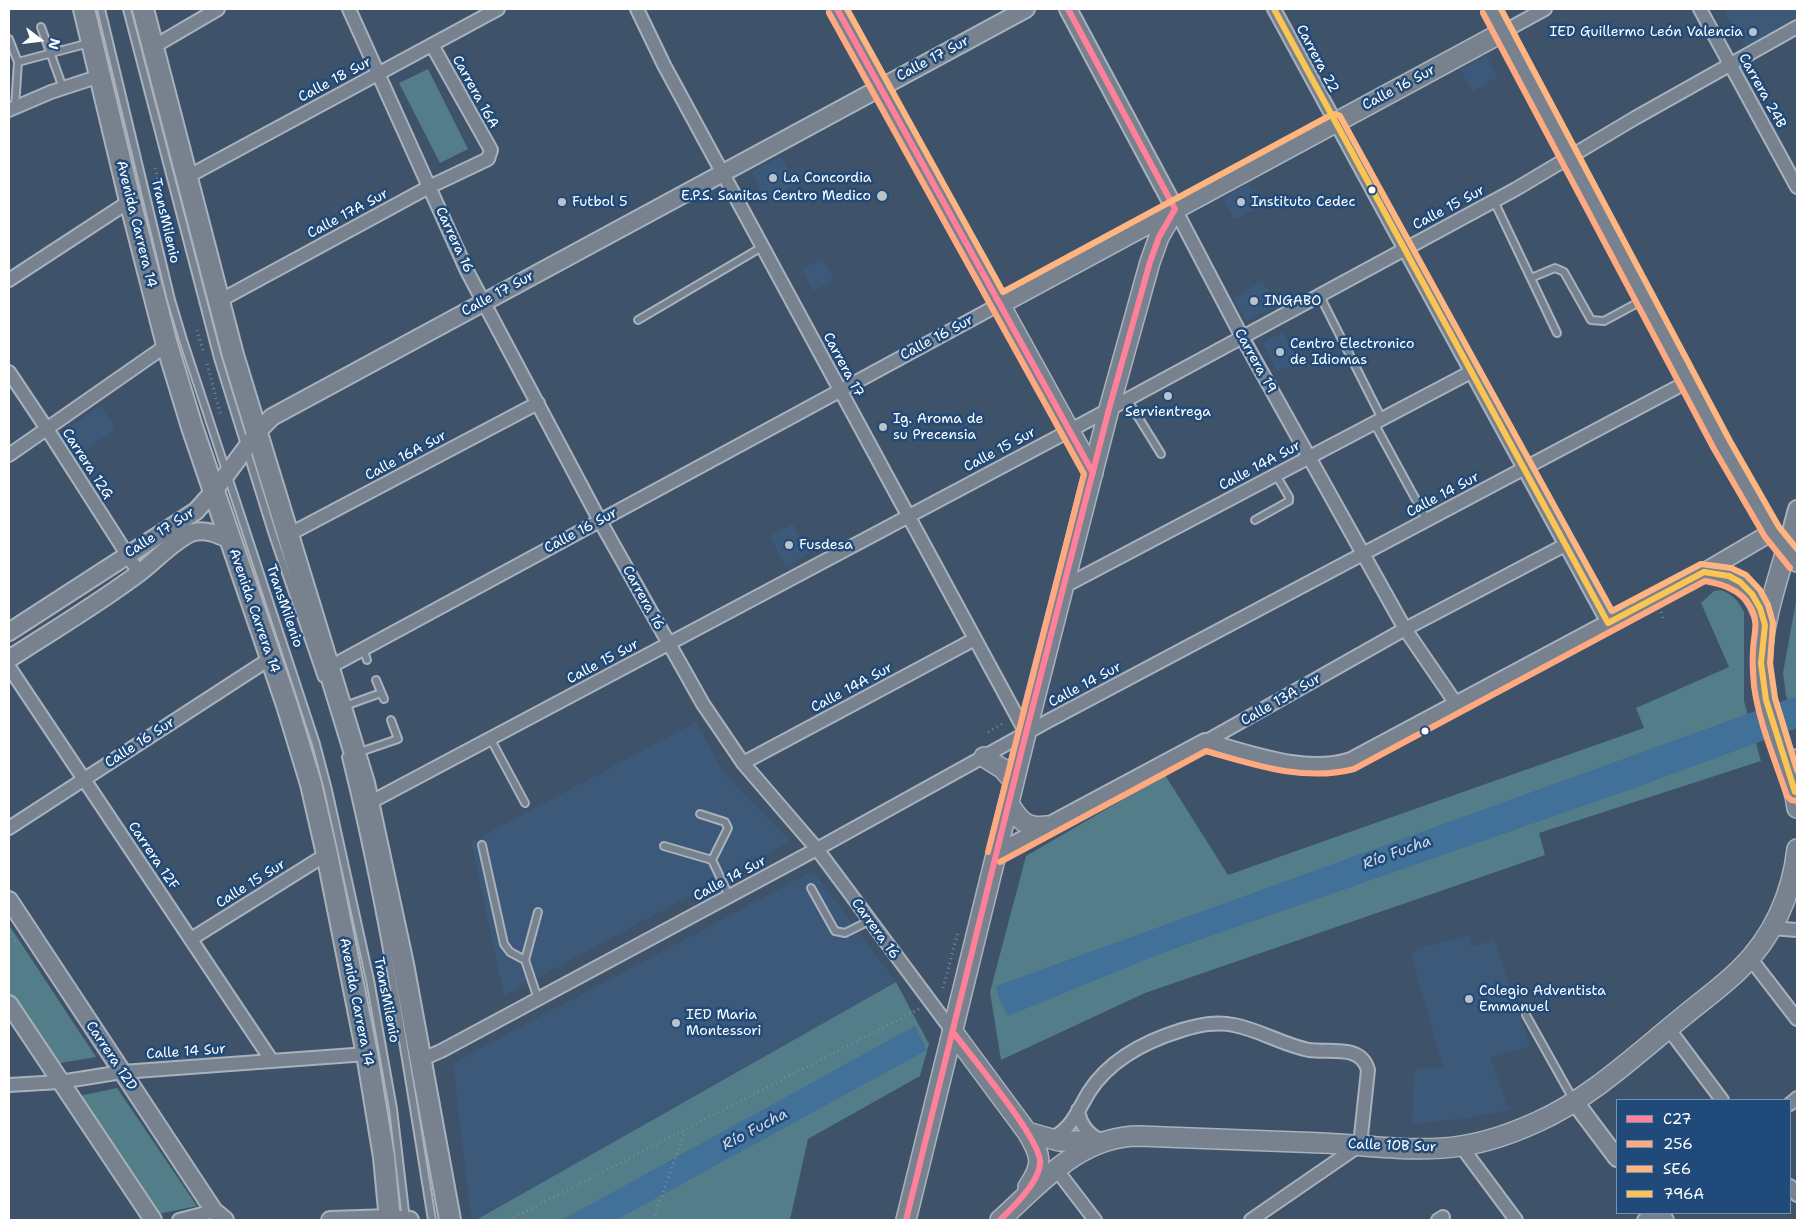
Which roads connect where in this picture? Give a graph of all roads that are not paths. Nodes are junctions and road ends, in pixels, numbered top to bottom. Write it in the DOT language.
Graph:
graph roads {
  1 [pos="84,9"];
  2 [pos="101,9"];
  3 [pos="127,9"];
  4 [pos="142,9"];
  5 [pos="218,9"];
  6 [pos="349,9"];
  7 [pos="498,9"];
  8 [pos="637,9"];
  9 [pos="837,9"];
  10 [pos="1026,9"];
  11 [pos="1068,9"];
  12 [pos="1274,9"];
  13 [pos="1491,9"];
  14 [pos="1546,9"];
  15 [pos="1700,9"];
  16 [pos="41,27"];
  17 [pos="1797,27"];
  18 [pos="1503,32"];
  19 [pos="9,39"];
  20 [pos="92,42"];
  21 [pos="432,45"];
  22 [pos="153,47"];
  23 [pos="50,53"];
  24 [pos="18,62"];
  25 [pos="1731,65"];
  26 [pos="378,74"];
  27 [pos="100,76"];
  28 [pos="63,88"];
  29 [pos="880,89"];
  30 [pos="12,109"];
  31 [pos="1334,123"];
  32 [pos="490,155"];
  33 [pos="1570,157"];
  34 [pos="723,173"];
  35 [pos="187,177"];
  36 [pos="429,187"];
  37 [pos="1797,188"];
  38 [pos="130,201"];
  39 [pos="1494,201"];
  40 [pos="1175,209"];
  41 [pos="762,247"];
  42 [pos="1404,250"];
  43 [pos="1531,278"];
  44 [pos="9,280"];
  45 [pos="1321,294"];
  46 [pos="1644,299"];
  47 [pos="219,301"];
  48 [pos="484,302"];
  49 [pos="1000,304"];
  50 [pos="638,320"];
  51 [pos="1557,333"];
  52 [pos="1242,337"];
  53 [pos="167,345"];
  54 [pos="9,372"];
  55 [pos="1471,372"];
  56 [pos="1687,382"];
  57 [pos="840,390"];
  58 [pos="1127,399"];
  59 [pos="538,403"];
  60 [pos="1109,409"];
  61 [pos="1378,421"];
  62 [pos="47,429"];
  63 [pos="1069,430"];
  64 [pos="251,441"];
  65 [pos="1161,454"];
  66 [pos="9,455"];
  67 [pos="1309,457"];
  68 [pos="1524,469"];
  69 [pos="1093,473"];
  70 [pos="226,474"];
  71 [pos="1276,475"];
  72 [pos="214,491"];
  73 [pos="1797,510"];
  74 [pos="909,516"];
  75 [pos="1255,520"];
  76 [pos="1427,520"];
  77 [pos="600,521"];
  78 [pos="1772,532"];
  79 [pos="288,535"];
  80 [pos="230,540"];
  81 [pos="1565,545"];
  82 [pos="1363,554"];
  83 [pos="127,555"];
  84 [pos="1792,556"];
  85 [pos="1704,572"];
  86 [pos="139,573"];
  87 [pos="1063,587"];
  88 [pos="1608,623"];
  89 [pos="1765,625"];
  90 [pos="1405,629"];
  91 [pos="9,632"];
  92 [pos="975,638"];
  93 [pos="668,644"];
  94 [pos="271,658"];
  95 [pos="9,659"];
  96 [pos="9,667"];
  97 [pos="330,667"];
  98 [pos="376,680"];
  99 [pos="325,688"];
  100 [pos="1457,705"];
  101 [pos="342,707"];
  102 [pos="391,720"];
  103 [pos="1026,733"];
  104 [pos="490,738"];
  105 [pos="1205,742"];
  106 [pos="350,749"];
  107 [pos="984,757"];
  108 [pos="1791,760"];
  109 [pos="742,763"];
  110 [pos="84,779"];
  111 [pos="1014,782"];
  112 [pos="1796,797"];
  113 [pos="369,803"];
  114 [pos="525,803"];
  115 [pos="1009,803"];
  116 [pos="700,814"];
  117 [pos="1047,826"];
  118 [pos="9,828"];
  119 [pos="482,845"];
  120 [pos="664,846"];
  121 [pos="817,849"];
  122 [pos="1797,849"];
  123 [pos="327,854"];
  124 [pos="996,854"];
  125 [pos="712,860"];
  126 [pos="811,888"];
  127 [pos="729,896"];
  128 [pos="9,900"];
  129 [pos="538,912"];
  130 [pos="869,921"];
  131 [pos="1772,928"];
  132 [pos="1797,930"];
  133 [pos="191,939"];
  134 [pos="1750,958"];
  135 [pos="525,960"];
  136 [pos="538,999"];
  137 [pos="9,1004"];
  138 [pos="1526,1015"];
  139 [pos="1797,1020"];
  140 [pos="1668,1028"];
  141 [pos="953,1032"];
  142 [pos="367,1054"];
  143 [pos="420,1060"];
  144 [pos="272,1061"];
  145 [pos="122,1072"];
  146 [pos="60,1082"];
  147 [pos="9,1085"];
  148 [pos="1721,1099"];
  149 [pos="1575,1102"];
  150 [pos="1078,1110"];
  151 [pos="1027,1132"];
  152 [pos="1048,1138"];
  153 [pos="1106,1140"];
  154 [pos="1360,1145"];
  155 [pos="1461,1146"];
  156 [pos="1616,1157"];
  157 [pos="1056,1168"];
  158 [pos="1014,1208"];
  159 [pos="220,1216"];
  160 [pos="153,1220"];
  161 [pos="179,1220"];
  162 [pos="330,1220"];
  163 [pos="400,1220"];
  164 [pos="432,1220"];
  165 [pos="450,1220"];
  166 [pos="906,1220"];
  167 [pos="1000,1220"];
  168 [pos="1096,1220"];
  169 [pos="1251,1220"];
  170 [pos="1516,1220"];
  1 -- 20 [label="main road, Avenida Carrera 14"];
  2 -- 70 [label="lane, TransMilenio"];
  3 -- 64 [label="lane, TransMilenio"];
  4 -- 22 [label="main road"];
  5 -- 22 [label="street"];
  6 -- 26 [label="street, Carrera 16"];
  7 -- 21 [label="street, Calle 18 Sur"];
  8 -- 34 [label="street, Carrera 17"];
  9 -- 29 [label="main road"];
  10 -- 29 [label="street, Calle 17 Sur"];
  11 -- 40 [label="street, Carrera 19"];
  12 -- 31 [label="street, Carrera 22"];
  13 -- 18 [label="main road"];
  14 -- 18 [label="street, Calle 16 Sur"];
  15 -- 25 [label="street, Carrera 24B"];
  16 -- 23 [label="lane"];
  17 -- 25 [label="street, Calle 15 Sur"];
  18 -- 31 [label="main road, Calle 16 Sur"];
  18 -- 33 [label="main road"];
  19 -- 24 [label="lane"];
  20 -- 23 [label="lane"];
  20 -- 27 [label="main road, Avenida Carrera 14"];
  21 -- 26 [label="street, Calle 18 Sur"];
  21 -- 32 [label="street, Carrera 16A"];
  22 -- 35 [label="main road"];
  23 -- 24 [label="lane"];
  23 -- 28 [label="lane"];
  24 -- 30 [label="lane"];
  25 -- 33 [label="street, Calle 15 Sur"];
  25 -- 37 [label="street, Carrera 24B"];
  26 -- 35 [label="street, Calle 18 Sur"];
  26 -- 36 [label="street, Carrera 16"];
  27 -- 28 [label="street"];
  27 -- 38 [label="main road, Avenida Carrera 14"];
  28 -- 30 [label="street"];
  29 -- 34 [label="street, Calle 17 Sur"];
  29 -- 49 [label="main road"];
  31 -- 40 [label="main road, Calle 16 Sur"];
  31 -- 42 [label="street, Carrera 22"];
  32 -- 36 [label="street, Calle 17A Sur"];
  33 -- 39 [label="street, Calle 15 Sur"];
  33 -- 46 [label="main road"];
  34 -- 41 [label="street, Carrera 17"];
  34 -- 48 [label="street, Calle 17 Sur"];
  35 -- 47 [label="main road"];
  36 -- 47 [label="street, Calle 17A Sur"];
  36 -- 48 [label="street, Carrera 16"];
  38 -- 44 [label="street"];
  38 -- 53 [label="main road, Avenida Carrera 14"];
  39 -- 42 [label="street, Calle 15 Sur"];
  39 -- 43 [label="lane"];
  40 -- 49 [label="main road, Calle 16 Sur"];
  40 -- 52 [label="street, Carrera 19"];
  40 -- 60 [label="main road"];
  41 -- 50 [label="lane"];
  41 -- 57 [label="street, Carrera 17"];
  42 -- 45 [label="street, Calle 15 Sur"];
  42 -- 55 [label="street, Carrera 22"];
  43 -- 46 [label="lane"];
  43 -- 51 [label="lane"];
  45 -- 52 [label="street, Calle 15 Sur"];
  45 -- 61 [label="lane"];
  46 -- 56 [label="main road"];
  47 -- 64 [label="main road"];
  48 -- 59 [label="street, Carrera 16"];
  48 -- 64 [label="street, Calle 17 Sur"];
  49 -- 57 [label="street, Calle 16 Sur"];
  49 -- 63 [label="main road"];
  52 -- 58 [label="street, Calle 15 Sur"];
  52 -- 67 [label="street, Carrera 19"];
  53 -- 62 [label="street"];
  53 -- 72 [label="main road, Avenida Carrera 14"];
  54 -- 62 [label="street, Carrera 12G"];
  55 -- 61 [label="street, Calle 14A Sur"];
  55 -- 68 [label="street, Carrera 22"];
  56 -- 68 [label="street, Calle 14 Sur"];
  56 -- 78 [label="main road"];
  57 -- 74 [label="street, Carrera 17"];
  57 -- 77 [label="street, Calle 16 Sur"];
  58 -- 60 [label="street, Calle 15 Sur"];
  58 -- 65 [label="lane"];
  59 -- 77 [label="street, Carrera 16"];
  59 -- 79 [label="street, Calle 16A Sur"];
  60 -- 63 [label="street, Calle 15 Sur"];
  60 -- 69 [label="main road"];
  61 -- 67 [label="street, Calle 14A Sur"];
  61 -- 76 [label="lane"];
  62 -- 66 [label="street"];
  62 -- 83 [label="street, Carrera 12G"];
  63 -- 69 [label="main road"];
  63 -- 74 [label="street, Calle 15 Sur"];
  64 -- 70 [label="street, Calle 17 Sur"];
  64 -- 79 [label="main road"];
  64 -- 99 [label="lane, TransMilenio"];
  67 -- 71 [label="street, Calle 14A Sur"];
  67 -- 82 [label="street, Carrera 19"];
  68 -- 76 [label="street, Calle 14 Sur"];
  68 -- 81 [label="street, Carrera 22"];
  69 -- 87 [label="main road"];
  70 -- 72 [label="street, Calle 17 Sur"];
  70 -- 163 [label="lane, TransMilenio"];
  71 -- 75 [label="lane"];
  71 -- 87 [label="street, Calle 14A Sur"];
  72 -- 80 [label="main road, Avenida Carrera 14"];
  72 -- 83 [label="street, Calle 17 Sur"];
  73 -- 84 [label="street"];
  74 -- 92 [label="street, Carrera 17"];
  74 -- 93 [label="street, Calle 15 Sur"];
  76 -- 82 [label="street, Calle 14 Sur"];
  77 -- 93 [label="street, Carrera 16"];
  77 -- 97 [label="street, Calle 16 Sur"];
  78 -- 84 [label="main road"];
  78 -- 85 [label="street"];
  79 -- 97 [label="main road"];
  80 -- 86 [label="street, Calle 17 Sur"];
  80 -- 94 [label="main road, Avenida Carrera 14"];
  81 -- 88 [label="street, Carrera 22"];
  81 -- 90 [label="street, Calle 13A Sur"];
  82 -- 90 [label="street, Carrera 19"];
  82 -- 103 [label="street, Calle 14 Sur"];
  83 -- 86 [label="street, Carrera 12G"];
  83 -- 91 [label="street, Calle 17 Sur"];
  84 -- 89 [label="main road"];
  85 -- 88 [label="street"];
  85 -- 89 [label="main road"];
  86 -- 95 [label="street, Calle 17 Sur"];
  87 -- 103 [label="main road"];
  88 -- 100 [label="street"];
  89 -- 108 [label="main road"];
  90 -- 100 [label="street, Carrera 19"];
  90 -- 105 [label="street, Calle 13A Sur"];
  92 -- 103 [label="street, Carrera 17"];
  92 -- 109 [label="street, Calle 14A Sur"];
  93 -- 104 [label="street, Calle 15 Sur"];
  93 -- 109 [label="street, Carrera 16"];
  94 -- 110 [label="street, Calle 16 Sur"];
  94 -- 123 [label="main road, Avenida Carrera 14"];
  96 -- 110 [label="street, Carrera 12F"];
  97 -- 101 [label="main road"];
  98 -- 101 [label="lane"];
  100 -- 105 [label="street"];
  101 -- 106 [label="main road"];
  102 -- 106 [label="lane"];
  103 -- 107 [label="street, Calle 14 Sur"];
  103 -- 111 [label="main road"];
  104 -- 113 [label="street, Calle 15 Sur"];
  104 -- 114 [label="lane"];
  105 -- 117 [label="street, Calle 13A Sur"];
  106 -- 113 [label="main road"];
  106 -- 164 [label="lane, TransMilenio"];
  107 -- 111 [label="main road"];
  107 -- 121 [label="street, Calle 14 Sur"];
  108 -- 112 [label="main road"];
  109 -- 121 [label="street, Carrera 16"];
  110 -- 118 [label="street, Calle 16 Sur"];
  110 -- 133 [label="street, Carrera 12F"];
  111 -- 115 [label="main road"];
  113 -- 143 [label="main road"];
  115 -- 117 [label="main road"];
  115 -- 124 [label="main road"];
  116 -- 125 [label="lane"];
  117 -- 124 [label="street, Calle 13A Sur"];
  119 -- 135 [label="lane"];
  120 -- 125 [label="lane"];
  121 -- 127 [label="street, Calle 14 Sur"];
  121 -- 130 [label="street, Carrera 16"];
  122 -- 131 [label="main road, Calle 10B Sur"];
  123 -- 133 [label="street, Calle 15 Sur"];
  123 -- 142 [label="main road, Avenida Carrera 14"];
  124 -- 141 [label="main road"];
  125 -- 127 [label="lane"];
  126 -- 130 [label="lane"];
  127 -- 136 [label="street, Calle 14 Sur"];
  128 -- 145 [label="street, Carrera 12D"];
  129 -- 135 [label="lane"];
  130 -- 141 [label="street, Carrera 16"];
  131 -- 132 [label="street"];
  131 -- 134 [label="main road, Calle 10B Sur"];
  133 -- 144 [label="street, Carrera 12F"];
  134 -- 139 [label="street"];
  134 -- 140 [label="main road, Calle 10B Sur"];
  135 -- 136 [label="lane"];
  136 -- 143 [label="street, Calle 14 Sur"];
  137 -- 146 [label="street"];
  138 -- 149 [label="lane"];
  140 -- 148 [label="street"];
  140 -- 149 [label="main road, Calle 10B Sur"];
  141 -- 151 [label="main road, Carrera 16"];
  141 -- 166 [label="main road"];
  142 -- 144 [label="street, Calle 14 Sur"];
  142 -- 163 [label="main road, Avenida Carrera 14"];
  143 -- 165 [label="main road"];
  144 -- 145 [label="street, Calle 14 Sur"];
  145 -- 146 [label="street, Calle 14 Sur"];
  145 -- 159 [label="street, Carrera 12D"];
  146 -- 147 [label="street, Calle 14 Sur"];
  146 -- 160 [label="street"];
  149 -- 155 [label="main road, Calle 10B Sur"];
  149 -- 156 [label="street"];
  150 -- 152 [label="street"];
  150 -- 153 [label="street"];
  150 -- 154 [label="street"];
  151 -- 152 [label="main road"];
  151 -- 158 [label="main road, Carrera 16"];
  152 -- 153 [label="main road"];
  153 -- 154 [label="main road, Calle 10B Sur"];
  153 -- 157 [label="main road, Calle 10B Sur"];
  154 -- 155 [label="main road, Calle 10B Sur"];
  154 -- 169 [label="street"];
  155 -- 170 [label="street"];
  157 -- 158 [label="main road, Calle 10B Sur"];
  157 -- 168 [label="street"];
  158 -- 167 [label="main road, Calle 10B Sur"];
  159 -- 161 [label="street"];
  162 -- 163 [label="street"];
}
